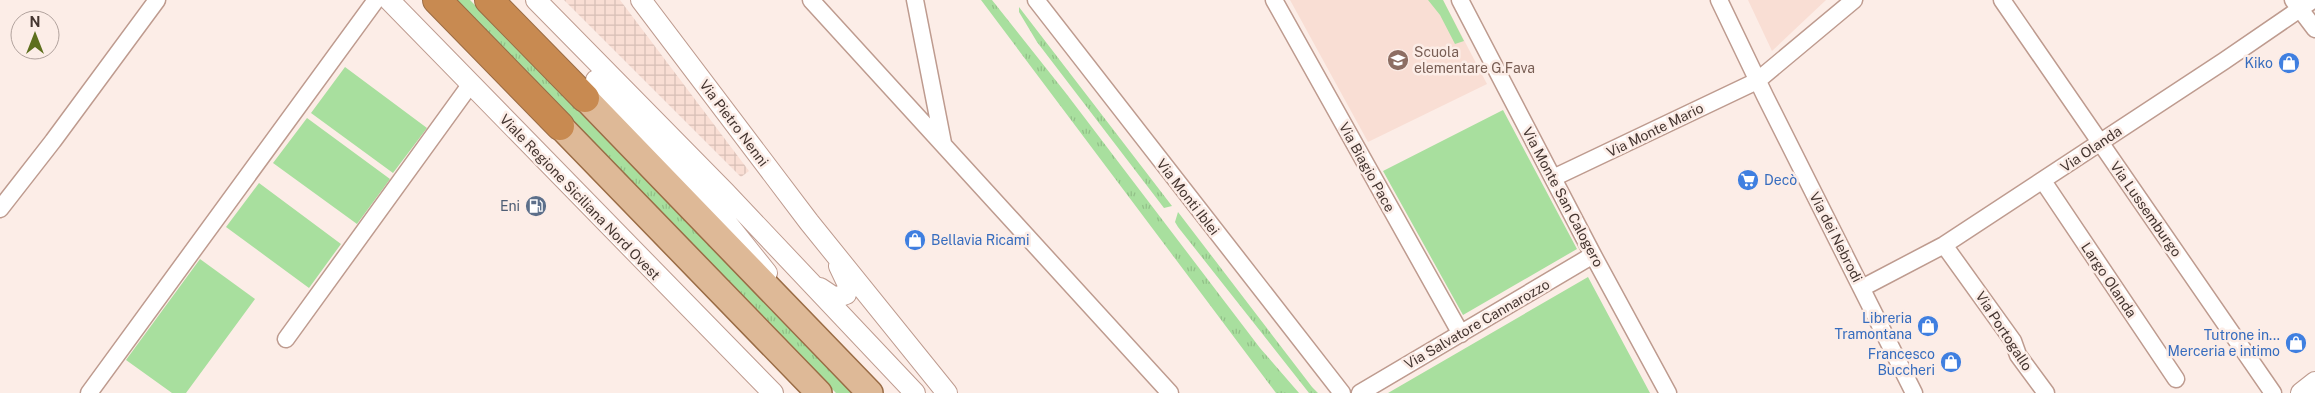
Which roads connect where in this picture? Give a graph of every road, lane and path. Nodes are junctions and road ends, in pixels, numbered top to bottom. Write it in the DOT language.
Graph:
graph roads {
  1 [pos="157,0"];
  2 [pos="376,0"];
  3 [pos="389,0"];
  4 [pos="437,0"];
  5 [pos="490,0"];
  6 [pos="641,0"];
  7 [pos="812,0"];
  8 [pos="915,0"];
  9 [pos="1036,0"];
  10 [pos="1274,0"];
  11 [pos="1460,0"];
  12 [pos="1719,0"];
  13 [pos="1854,0"];
  14 [pos="2002,0"];
  15 [pos="2302,3"];
  16 [pos="542,6"];
  17 [pos="2315,29"];
  18 [pos="1757,81"];
  19 [pos="470,85"];
  20 [pos="585,98"];
  21 [pos="560,126"];
  22 [pos="943,143"];
  23 [pos="2100,143"];
  24 [pos="1553,178"];
  25 [pos="2043,181"];
  26 [pos="0,209"];
  27 [pos="827,245"];
  28 [pos="1944,245"];
  29 [pos="1593,256"];
  30 [pos="805,276"];
  31 [pos="1862,288"];
  32 [pos="1461,334"];
  33 [pos="286,339"];
  34 [pos="829,351"];
  35 [pos="2176,379"];
  36 [pos="2315,382"];
  37 [pos="89,393"];
  38 [pos="772,393"];
  39 [pos="819,393"];
  40 [pos="870,393"];
  41 [pos="915,393"];
  42 [pos="947,393"];
  43 [pos="1170,393"];
  44 [pos="1342,393"];
  45 [pos="1360,393"];
  46 [pos="1668,393"];
  47 [pos="1914,393"];
  48 [pos="2046,393"];
  49 [pos="2273,393"];
  50 [pos="2301,393"];
  1 -- 26 [label="street"];
  2 -- 37 [label="street"];
  3 -- 19 [label="street, Viale Regione Siciliana Nord Ovest"];
  4 -- 21 [label="highway"];
  5 -- 20 [label="highway"];
  6 -- 27 [label="street, Via Pietro Nenni"];
  7 -- 22 [label="street"];
  8 -- 22 [label="street"];
  9 -- 44 [label="street, Via Monti Iblei"];
  10 -- 32 [label="street, Via Biagio Pace"];
  11 -- 24 [label="street, Via Monte San Calogero"];
  12 -- 18 [label="street, Via dei Nebrodi"];
  13 -- 18 [label="street"];
  14 -- 23 [label="street, Via Lussemburgo"];
  15 -- 17 [label="street"];
  15 -- 23 [label="street, Via Olanda"];
  16 -- 30 [label="street"];
  16 -- 34 [label="street"];
  18 -- 24 [label="street, Via Monte Mario"];
  18 -- 31 [label="street, Via dei Nebrodi"];
  19 -- 33 [label="street"];
  19 -- 38 [label="street, Viale Regione Siciliana Nord Ovest"];
  20 -- 34 [label="main road"];
  21 -- 39 [label="main road"];
  22 -- 43 [label="street"];
  23 -- 25 [label="street, Via Olanda"];
  23 -- 49 [label="street, Via Lussemburgo"];
  24 -- 29 [label="street, Via Monte San Calogero"];
  25 -- 28 [label="street, Via Olanda"];
  25 -- 35 [label="street, Largo Olanda"];
  27 -- 30 [label="street, Via Pietro Nenni"];
  27 -- 42 [label="street, Via Pietro Nenni"];
  28 -- 31 [label="street, Via Olanda"];
  28 -- 48 [label="street, Via Portogallo"];
  29 -- 32 [label="street, Via Salvatore Cannarozzo"];
  29 -- 46 [label="street, Via Monte San Calogero"];
  30 -- 41 [label="street"];
  31 -- 47 [label="street, Via dei Nebrodi"];
  32 -- 45 [label="street, Via Salvatore Cannarozzo"];
  34 -- 40 [label="main road"];
  36 -- 50 [label="street"];
}
